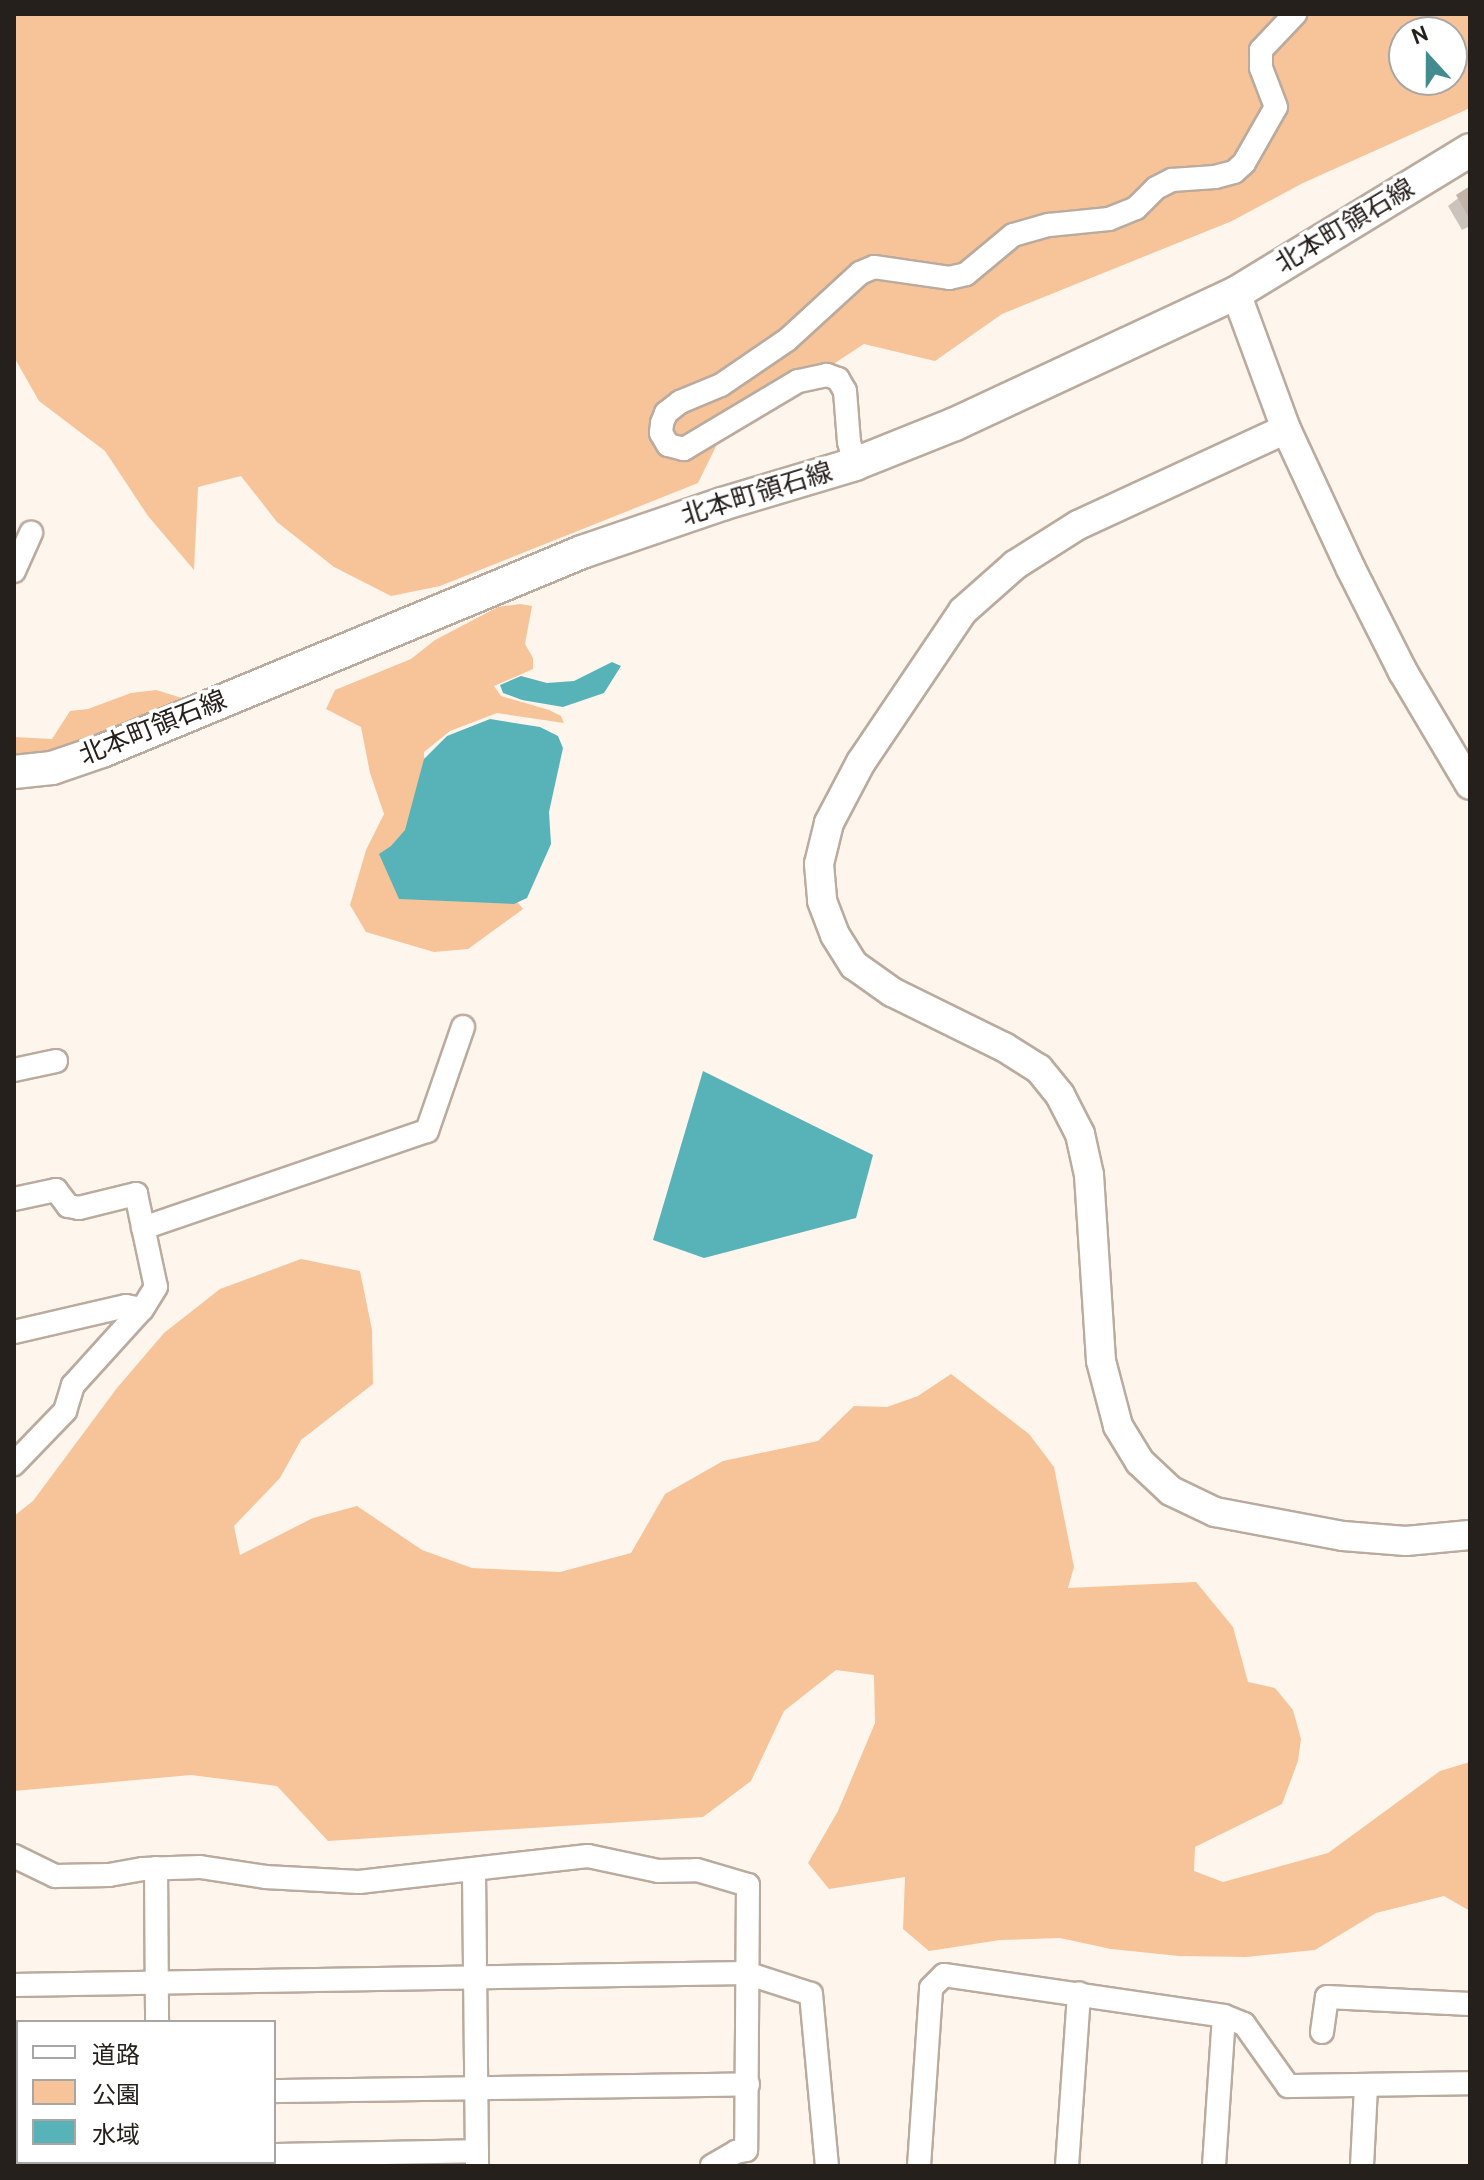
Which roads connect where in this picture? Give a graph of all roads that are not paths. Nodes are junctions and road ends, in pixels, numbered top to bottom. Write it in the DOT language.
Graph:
graph roads {
  1 [pos="1295,14"];
  2 [pos="1470,150"];
  3 [pos="1236,293"];
  4 [pos="1286,429"];
  5 [pos="855,464"];
  6 [pos="31,533"];
  7 [pos="14,571"];
  8 [pos="14,772"];
  9 [pos="1470,785"];
  10 [pos="463,1027"];
  11 [pos="56,1061"];
  12 [pos="14,1070"];
  13 [pos="14,1199"];
  14 [pos="143,1228"];
  15 [pos="142,1309"];
  16 [pos="14,1332"];
  17 [pos="14,1464"];
  18 [pos="1470,1535"];
  19 [pos="14,1856"];
  20 [pos="156,1868"];
  21 [pos="474,1872"];
  22 [pos="746,1973"];
  23 [pos="475,1977"];
  24 [pos="157,1982"];
  25 [pos="14,1985"];
  26 [pos="1079,1993"];
  27 [pos="1470,2004"];
  28 [pos="1224,2016"];
  29 [pos="157,2020"];
  30 [pos="1322,2032"];
  31 [pos="1470,2083"];
  32 [pos="748,2084"];
  33 [pos="1366,2086"];
  34 [pos="476,2087"];
  35 [pos="276,2091"];
  36 [pos="276,2155"];
  37 [pos="477,2158"];
  38 [pos="712,2166"];
  39 [pos="827,2166"];
  40 [pos="919,2166"];
  41 [pos="1067,2166"];
  42 [pos="1214,2166"];
  43 [pos="1362,2166"];
  1 -- 5 [label="street"];
  2 -- 3 [label="main road, 北本町領石線"];
  3 -- 4 [label="street"];
  3 -- 5 [label="main road, 北本町領石線"];
  4 -- 9 [label="street"];
  4 -- 18 [label="street"];
  5 -- 8 [label="main road, 北本町領石線"];
  6 -- 7 [label="street"];
  10 -- 14 [label="street"];
  11 -- 12 [label="street"];
  13 -- 14 [label="street"];
  14 -- 15 [label="street"];
  15 -- 16 [label="street"];
  15 -- 17 [label="street"];
  19 -- 20 [label="street"];
  20 -- 21 [label="street"];
  20 -- 24 [label="street"];
  21 -- 22 [label="street"];
  21 -- 23 [label="street"];
  22 -- 23 [label="street"];
  22 -- 32 [label="street"];
  22 -- 39 [label="street"];
  23 -- 24 [label="street"];
  23 -- 34 [label="street"];
  24 -- 25 [label="street"];
  24 -- 29 [label="street"];
  26 -- 28 [label="street"];
  26 -- 40 [label="street"];
  26 -- 41 [label="street"];
  27 -- 30 [label="street"];
  28 -- 33 [label="street"];
  28 -- 42 [label="street"];
  31 -- 33 [label="street"];
  32 -- 34 [label="street"];
  32 -- 38 [label="street"];
  33 -- 43 [label="street"];
  34 -- 35 [label="street"];
  34 -- 37 [label="street"];
  36 -- 37 [label="street"];
}
